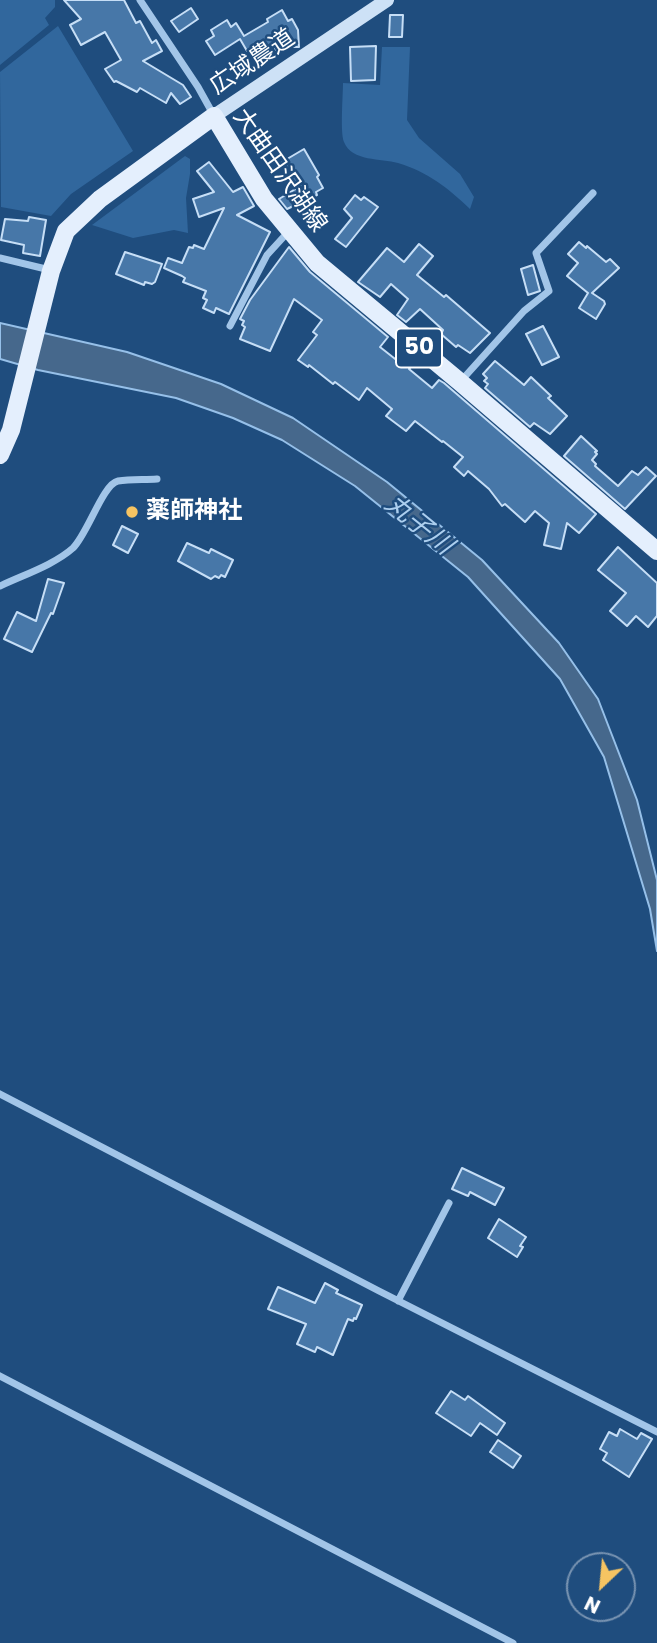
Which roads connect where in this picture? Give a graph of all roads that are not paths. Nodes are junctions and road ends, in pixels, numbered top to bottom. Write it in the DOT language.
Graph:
graph roads {
  1 [pos="140,0"];
  2 [pos="387,0"];
  3 [pos="214,116"];
  4 [pos="593,193"];
  5 [pos="289,231"];
  6 [pos="0,258"];
  7 [pos="51,271"];
  8 [pos="230,326"];
  9 [pos="460,382"];
  10 [pos="0,455"];
  11 [pos="157,479"];
  12 [pos="657,551"];
  13 [pos="0,586"];
  14 [pos="0,1094"];
  15 [pos="449,1203"];
  16 [pos="398,1301"];
  17 [pos="0,1376"];
  18 [pos="657,1432"];
  19 [pos="513,1643"];
  1 -- 3 [label="street"];
  2 -- 3 [label="street, 広域農道"];
  3 -- 5 [label="main road, 大曲田沢湖線 / 50"];
  3 -- 7 [label="main road, 大曲田沢湖線"];
  4 -- 9 [label="street"];
  5 -- 8 [label="street"];
  5 -- 9 [label="main road, 大曲田沢湖線 / 50"];
  6 -- 7 [label="street"];
  7 -- 10 [label="main road, 大曲田沢湖線"];
  9 -- 12 [label="main road, 大曲田沢湖線 / 50"];
  11 -- 13 [label="street"];
  14 -- 16 [label="street"];
  15 -- 16 [label="street"];
  16 -- 18 [label="street"];
  17 -- 19 [label="street"];
}
